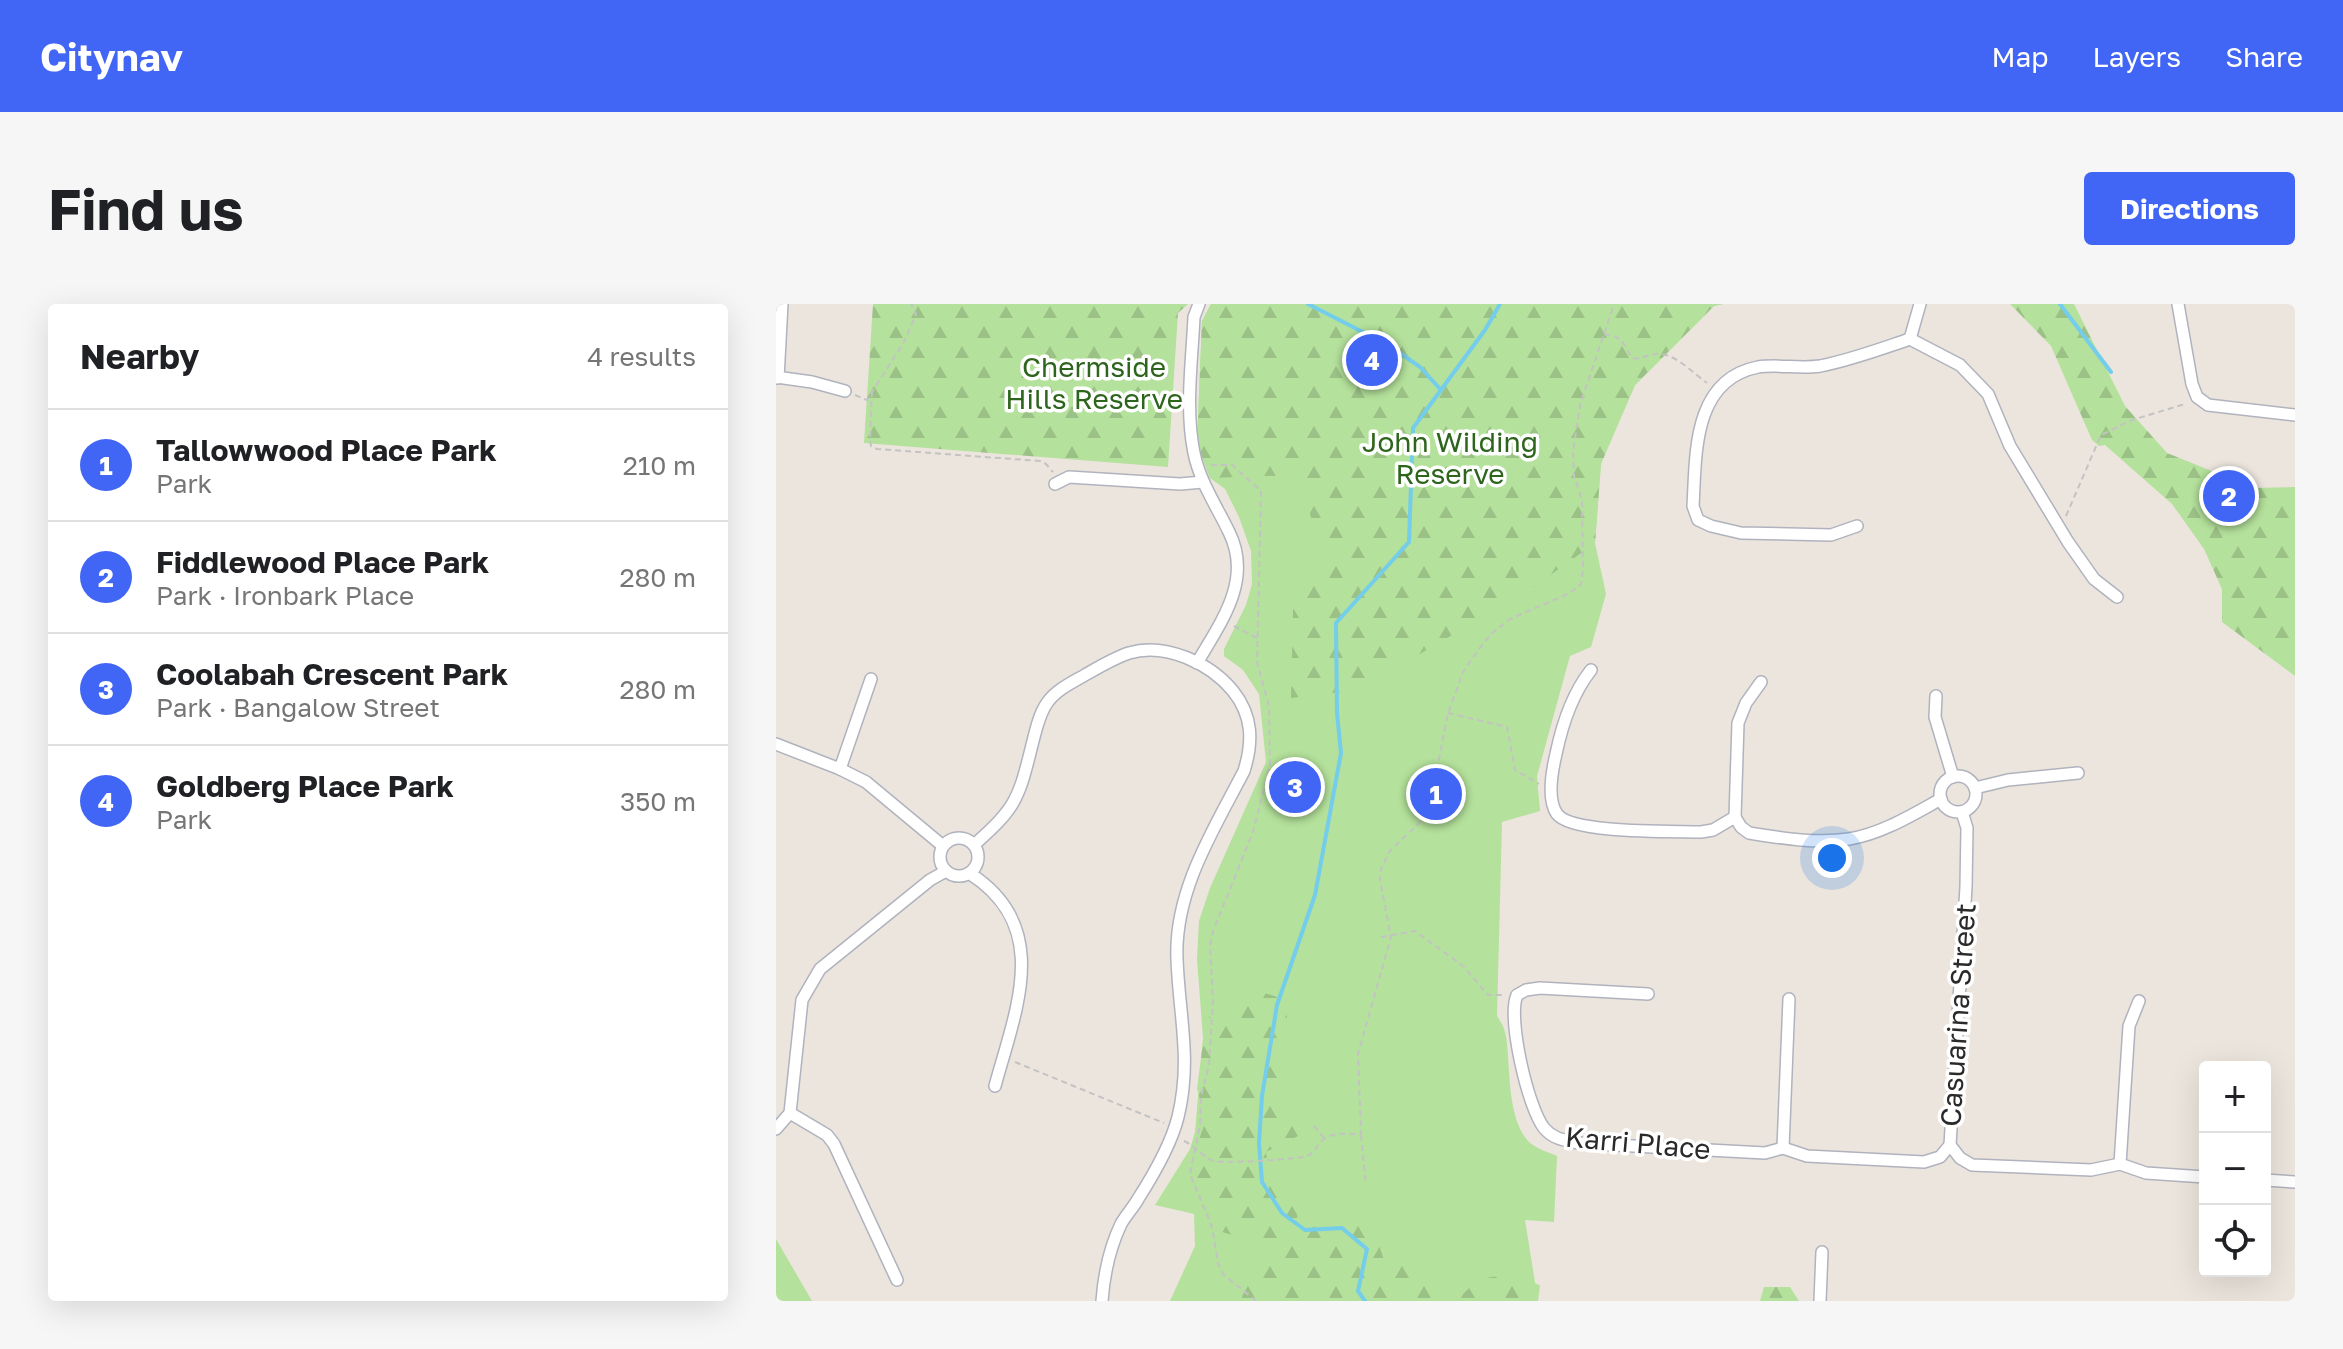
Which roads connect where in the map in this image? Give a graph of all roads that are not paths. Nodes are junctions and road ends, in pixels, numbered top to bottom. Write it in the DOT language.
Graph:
graph roads {
  1 [pos="782,304"];
  2 [pos="1199,304"];
  3 [pos="1920,304"];
  4 [pos="2178,304"];
  5 [pos="1910,339"];
  6 [pos="777,378"];
  7 [pos="845,391"];
  8 [pos="2295,415"];
  9 [pos="1203,482"];
  10 [pos="1058,483"];
  11 [pos="1857,526"];
  12 [pos="2117,597"];
  13 [pos="1197,663"];
  14 [pos="1591,670"];
  15 [pos="871,679"];
  16 [pos="1761,682"];
  17 [pos="1936,696"];
  18 [pos="776,744"];
  19 [pos="840,769"];
  20 [pos="2078,773"];
  21 [pos="1953,777"];
  22 [pos="1975,788"];
  23 [pos="1941,799"];
  24 [pos="1962,812"];
  25 [pos="1735,817"];
  26 [pos="974,845"];
  27 [pos="943,846"];
  28 [pos="946,871"];
  29 [pos="969,873"];
  30 [pos="1648,994"];
  31 [pos="1789,999"];
  32 [pos="2139,1001"];
  33 [pos="995,1086"];
  34 [pos="790,1113"];
  35 [pos="776,1129"];
  36 [pos="1950,1145"];
  37 [pos="1783,1148"];
  38 [pos="2120,1164"];
  39 [pos="2199,1177"];
  40 [pos="2271,1180"];
  41 [pos="2295,1182"];
  42 [pos="1822,1252"];
  43 [pos="897,1280"];
  44 [pos="1102,1301"];
  45 [pos="1820,1301"];
  1 -- 6 [label="street"];
  2 -- 9 [label="street"];
  3 -- 5 [label="street"];
  4 -- 8 [label="street"];
  5 -- 11 [label="street"];
  5 -- 12 [label="street"];
  6 -- 7 [label="street"];
  9 -- 10 [label="street"];
  9 -- 13 [label="street"];
  13 -- 26 [label="street"];
  13 -- 44 [label="street"];
  14 -- 25 [label="street"];
  15 -- 19 [label="street"];
  16 -- 25 [label="street"];
  17 -- 21 [label="street"];
  18 -- 19 [label="street"];
  19 -- 27 [label="street"];
  20 -- 22 [label="street"];
  21 -- 22 [label="street"];
  21 -- 23 [label="street"];
  22 -- 24 [label="street"];
  23 -- 24 [label="street"];
  23 -- 25 [label="street"];
  24 -- 36 [label="street, Casuarina Street"];
  26 -- 27 [label="street"];
  26 -- 29 [label="street"];
  27 -- 28 [label="street"];
  28 -- 29 [label="street"];
  28 -- 34 [label="street"];
  29 -- 33 [label="street"];
  30 -- 37 [label="street, Karri Place"];
  31 -- 37 [label="street"];
  32 -- 38 [label="street"];
  34 -- 35 [label="street"];
  34 -- 43 [label="street"];
  36 -- 37 [label="street, Karri Place"];
  36 -- 38 [label="street, Casuarina Street"];
  38 -- 39 [label="street, Casuarina Street"];
  40 -- 41 [label="street"];
  42 -- 45 [label="street"];
}
